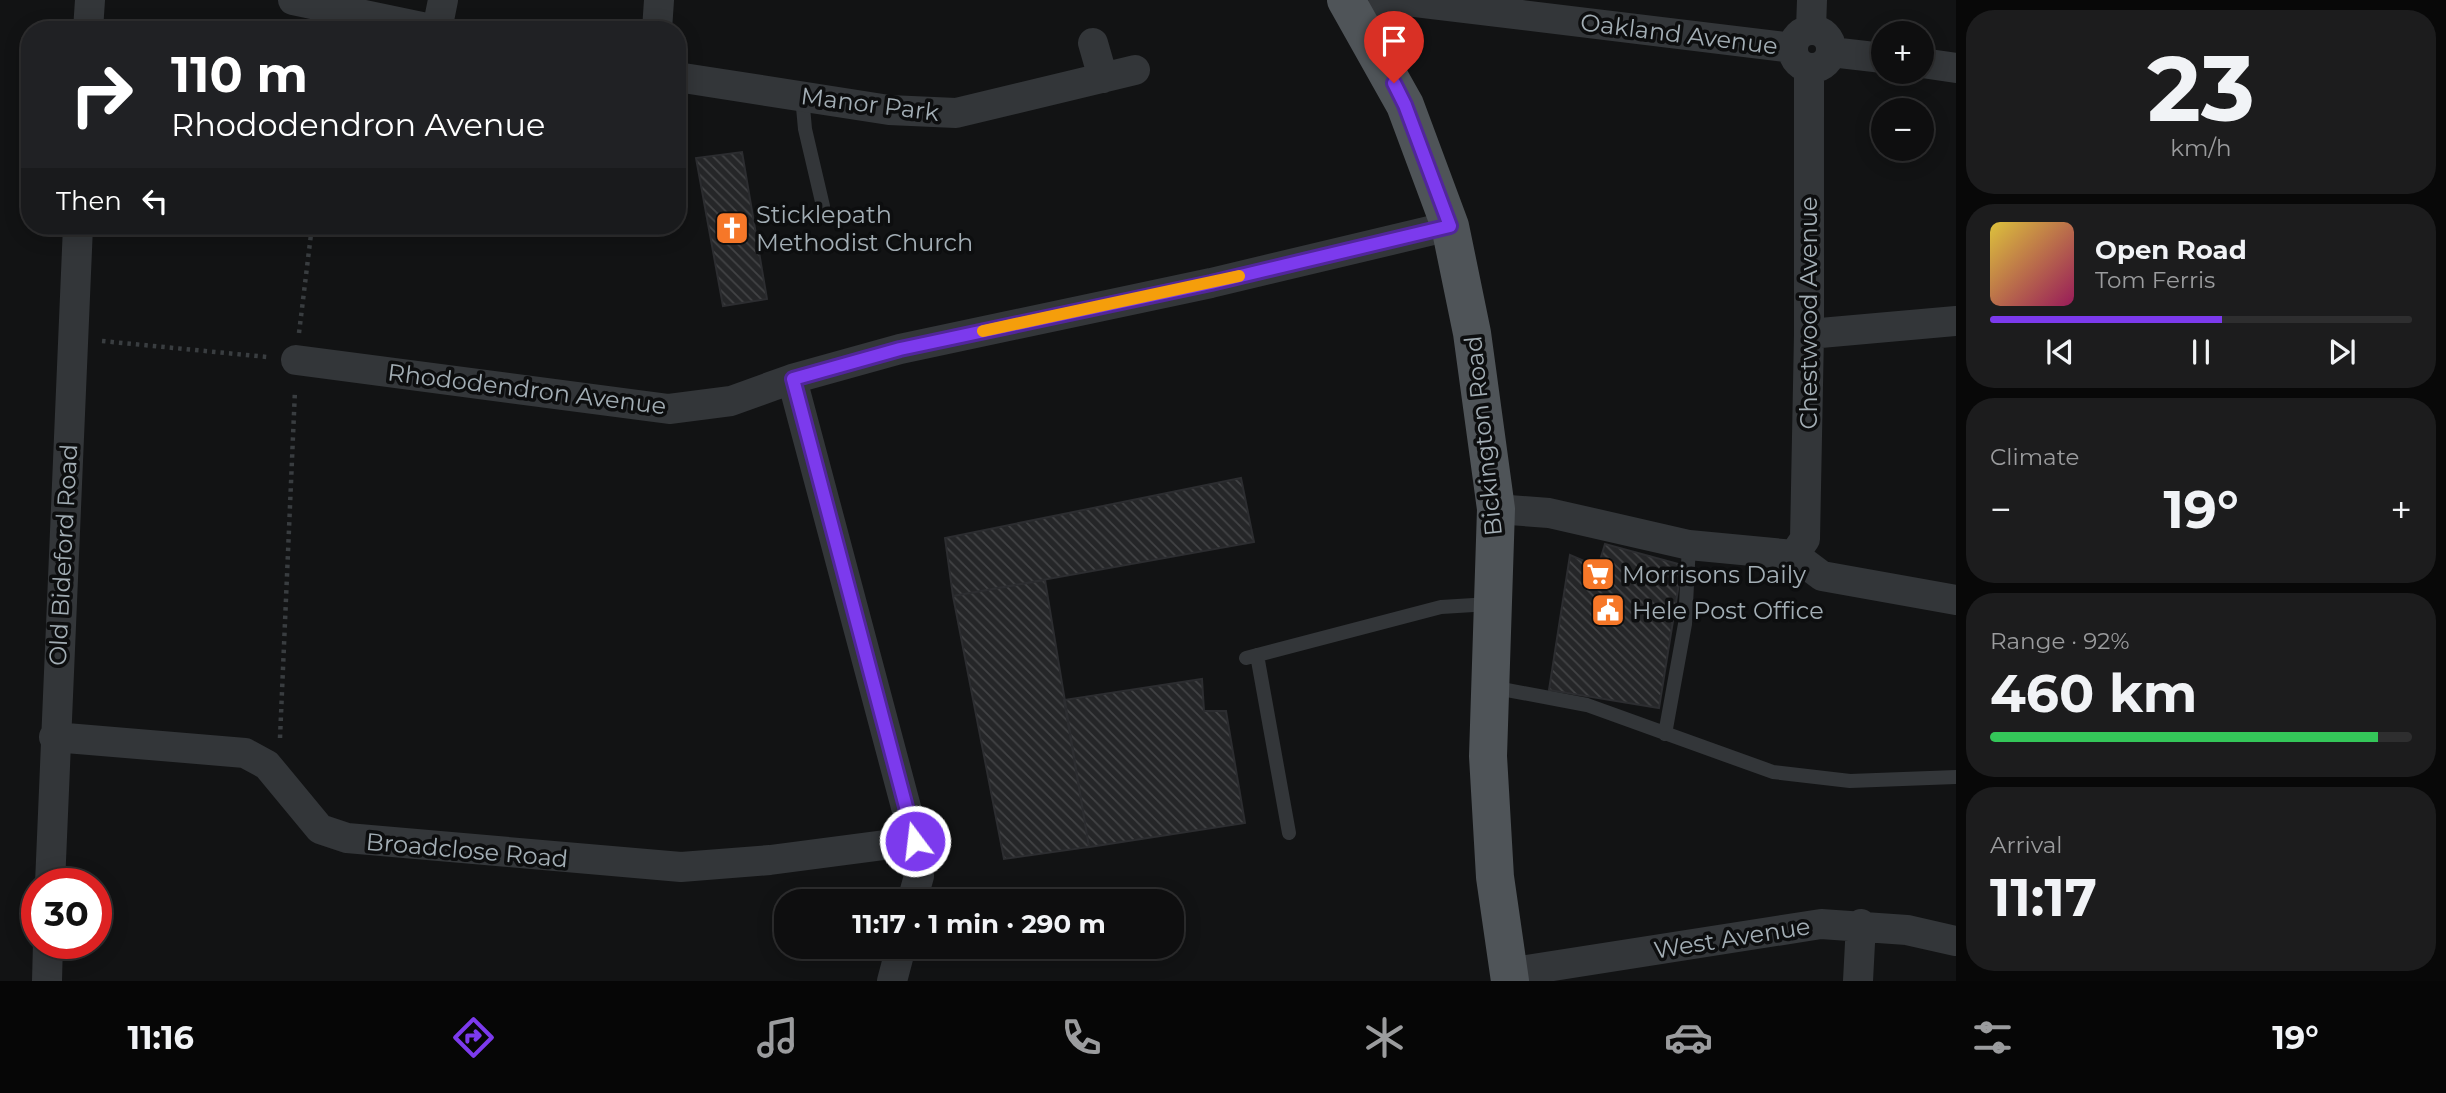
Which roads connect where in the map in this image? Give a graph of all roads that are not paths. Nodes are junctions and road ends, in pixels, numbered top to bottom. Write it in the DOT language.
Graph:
graph roads {
  1 [pos="90,0"];
  2 [pos="293,0"];
  3 [pos="443,0"];
  4 [pos="659,0"];
  5 [pos="1353,10"];
  6 [pos="89,21"];
  7 [pos="393,21"];
  8 [pos="438,21"];
  9 [pos="658,21"];
  10 [pos="1811,39"];
  11 [pos="1093,43"];
  12 [pos="1871,55"];
  13 [pos="1934,65"];
  14 [pos="1956,68"];
  15 [pos="1135,70"];
  16 [pos="686,78"];
  17 [pos="1103,78"];
  18 [pos="802,96"];
  19 [pos="823,206"];
  20 [pos="1450,226"];
  21 [pos="78,235"];
  22 [pos="1956,321"];
  23 [pos="1809,334"];
  24 [pos="296,360"];
  25 [pos="793,379"];
  26 [pos="1496,509"];
  27 [pos="1689,545"];
  28 [pos="1794,555"];
  29 [pos="1956,600"];
  30 [pos="1494,604"];
  31 [pos="1490,687"];
  32 [pos="1665,734"];
  33 [pos="54,737"];
  34 [pos="1956,777"];
  35 [pos="1289,833"];
  36 [pos="915,841"];
  37 [pos="50,868"];
  38 [pos="915,889"];
  39 [pos="1861,924"];
  40 [pos="1956,941"];
  41 [pos="48,959"];
  42 [pos="898,959"];
  43 [pos="1509,977"];
  44 [pos="47,981"];
  45 [pos="892,981"];
  46 [pos="1858,981"];
  1 -- 6 [label="street"];
  2 -- 7 [label="street"];
  3 -- 8 [label="street"];
  4 -- 9 [label="street"];
  5 -- 10 [label="street, Oakland Avenue"];
  5 -- 20 [label="main road, Bickington Road"];
  10 -- 12 [label="street, Oakland Avenue"];
  10 -- 23 [label="street, Chestwood Avenue"];
  11 -- 17 [label="street"];
  13 -- 14 [label="street"];
  15 -- 17 [label="street, Manor Park"];
  16 -- 18 [label="street, Manor Park"];
  17 -- 18 [label="street, Manor Park"];
  18 -- 19 [label="lane"];
  20 -- 25 [label="street, Rhododendron Avenue"];
  20 -- 26 [label="main road, Bickington Road"];
  21 -- 33 [label="street, Old Bideford Road"];
  22 -- 23 [label="street"];
  23 -- 28 [label="street, Chestwood Avenue"];
  24 -- 25 [label="street, Rhododendron Avenue"];
  25 -- 36 [label="street"];
  26 -- 27 [label="street"];
  26 -- 30 [label="main road, Bickington Road"];
  27 -- 28 [label="street"];
  27 -- 32 [label="lane"];
  28 -- 29 [label="street"];
  30 -- 31 [label="main road, Bickington Road"];
  30 -- 35 [label="lane"];
  31 -- 32 [label="lane"];
  31 -- 43 [label="main road, Bickington Road"];
  32 -- 34 [label="lane"];
  33 -- 36 [label="street, Broadclose Road"];
  33 -- 37 [label="street, Old Bideford Road"];
  36 -- 38 [label="street"];
  39 -- 40 [label="street, West Avenue"];
  39 -- 43 [label="street, West Avenue"];
  39 -- 46 [label="street"];
  41 -- 44 [label="street"];
  42 -- 45 [label="street"];
}
